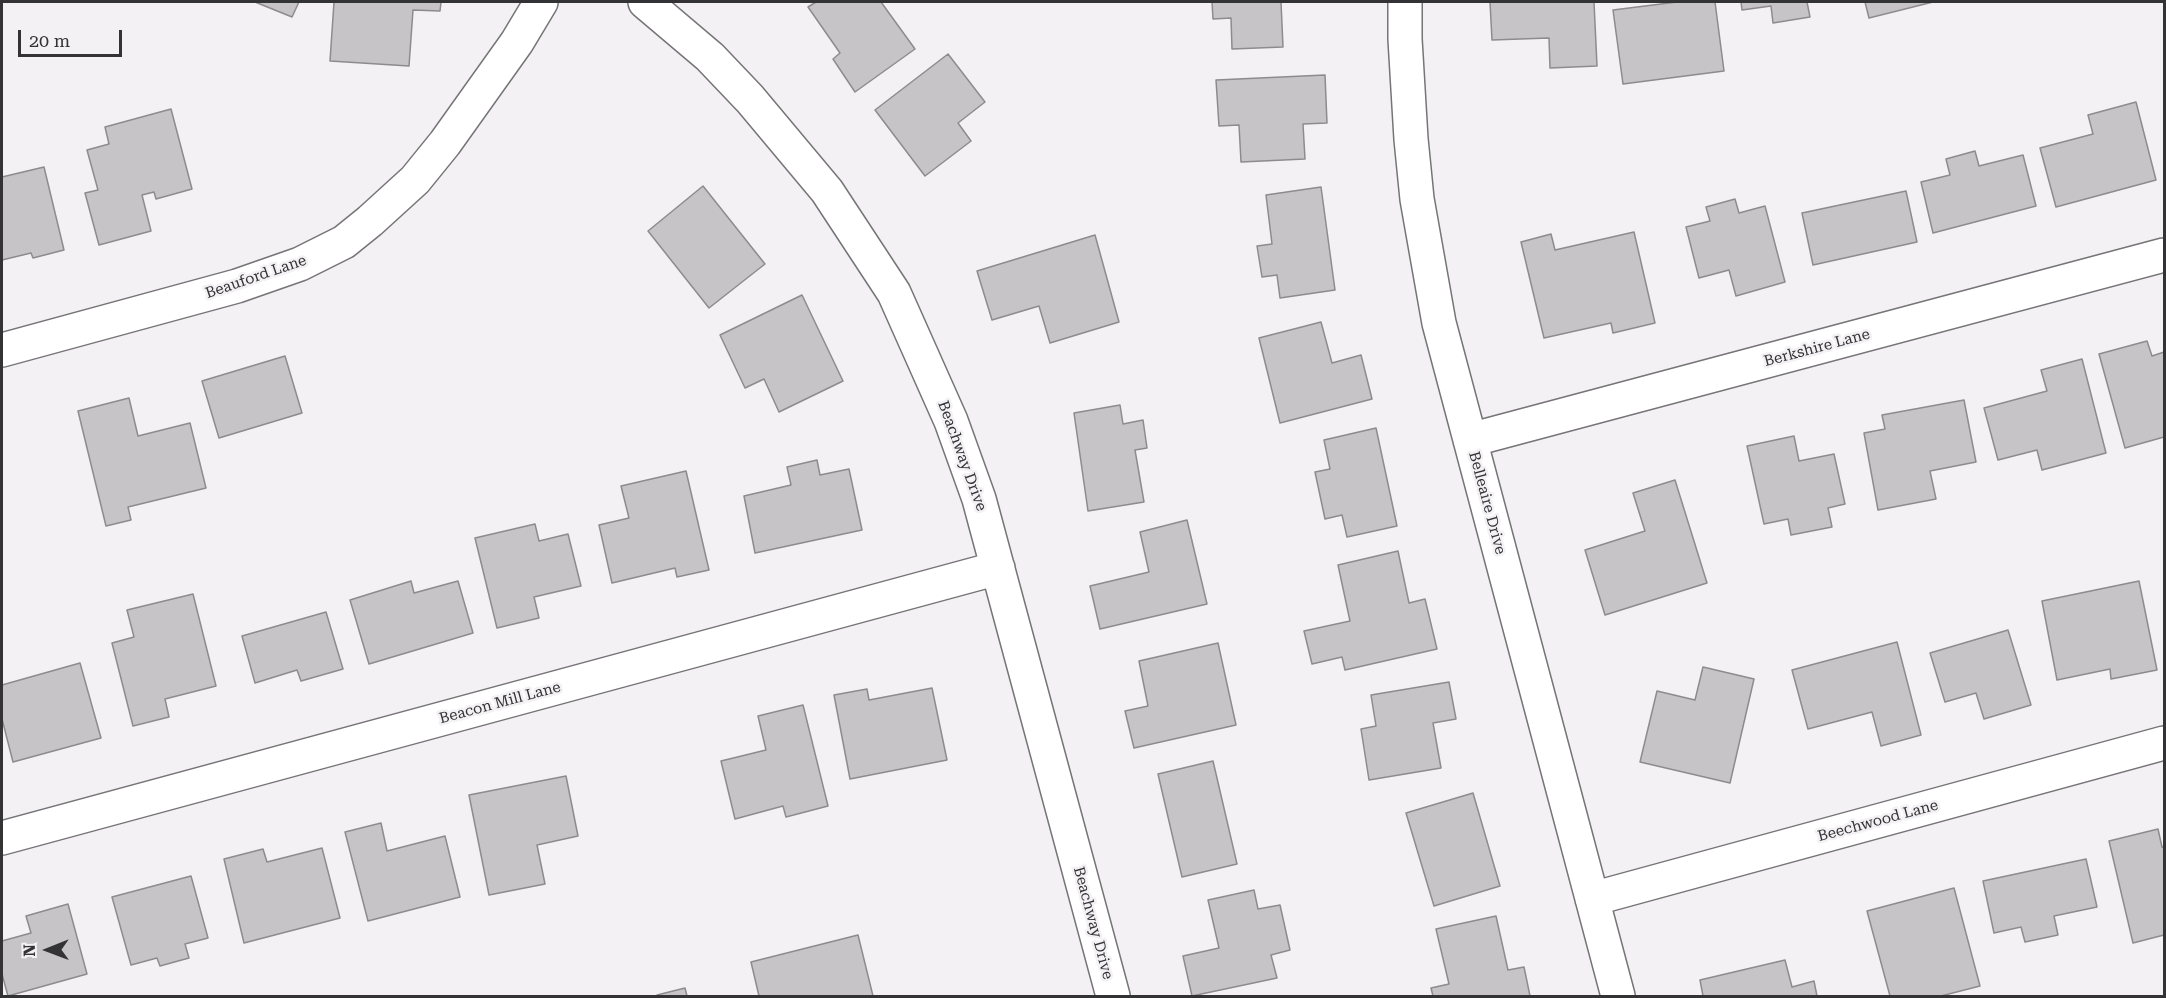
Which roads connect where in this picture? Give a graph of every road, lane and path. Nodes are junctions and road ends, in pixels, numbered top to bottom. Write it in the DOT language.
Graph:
graph roads {
  1 [pos="541,2"];
  2 [pos="645,2"];
  3 [pos="1405,2"];
  4 [pos="2164,255"];
  5 [pos="2,350"];
  6 [pos="1470,440"];
  7 [pos="998,568"];
  8 [pos="2164,743"];
  9 [pos="2,838"];
  10 [pos="1592,899"];
  11 [pos="1113,996"];
  12 [pos="1618,996"];
  1 -- 5 [label="street, Beauford Lane"];
  2 -- 7 [label="street, Beachway Drive"];
  3 -- 6 [label="street, Belleaire Drive"];
  4 -- 6 [label="street, Berkshire Lane"];
  6 -- 10 [label="street, Belleaire Drive"];
  7 -- 9 [label="street, Beacon Mill Lane"];
  7 -- 11 [label="street, Beachway Drive"];
  8 -- 10 [label="street, Beechwood Lane"];
  10 -- 12 [label="street, Belleaire Drive"];
}
